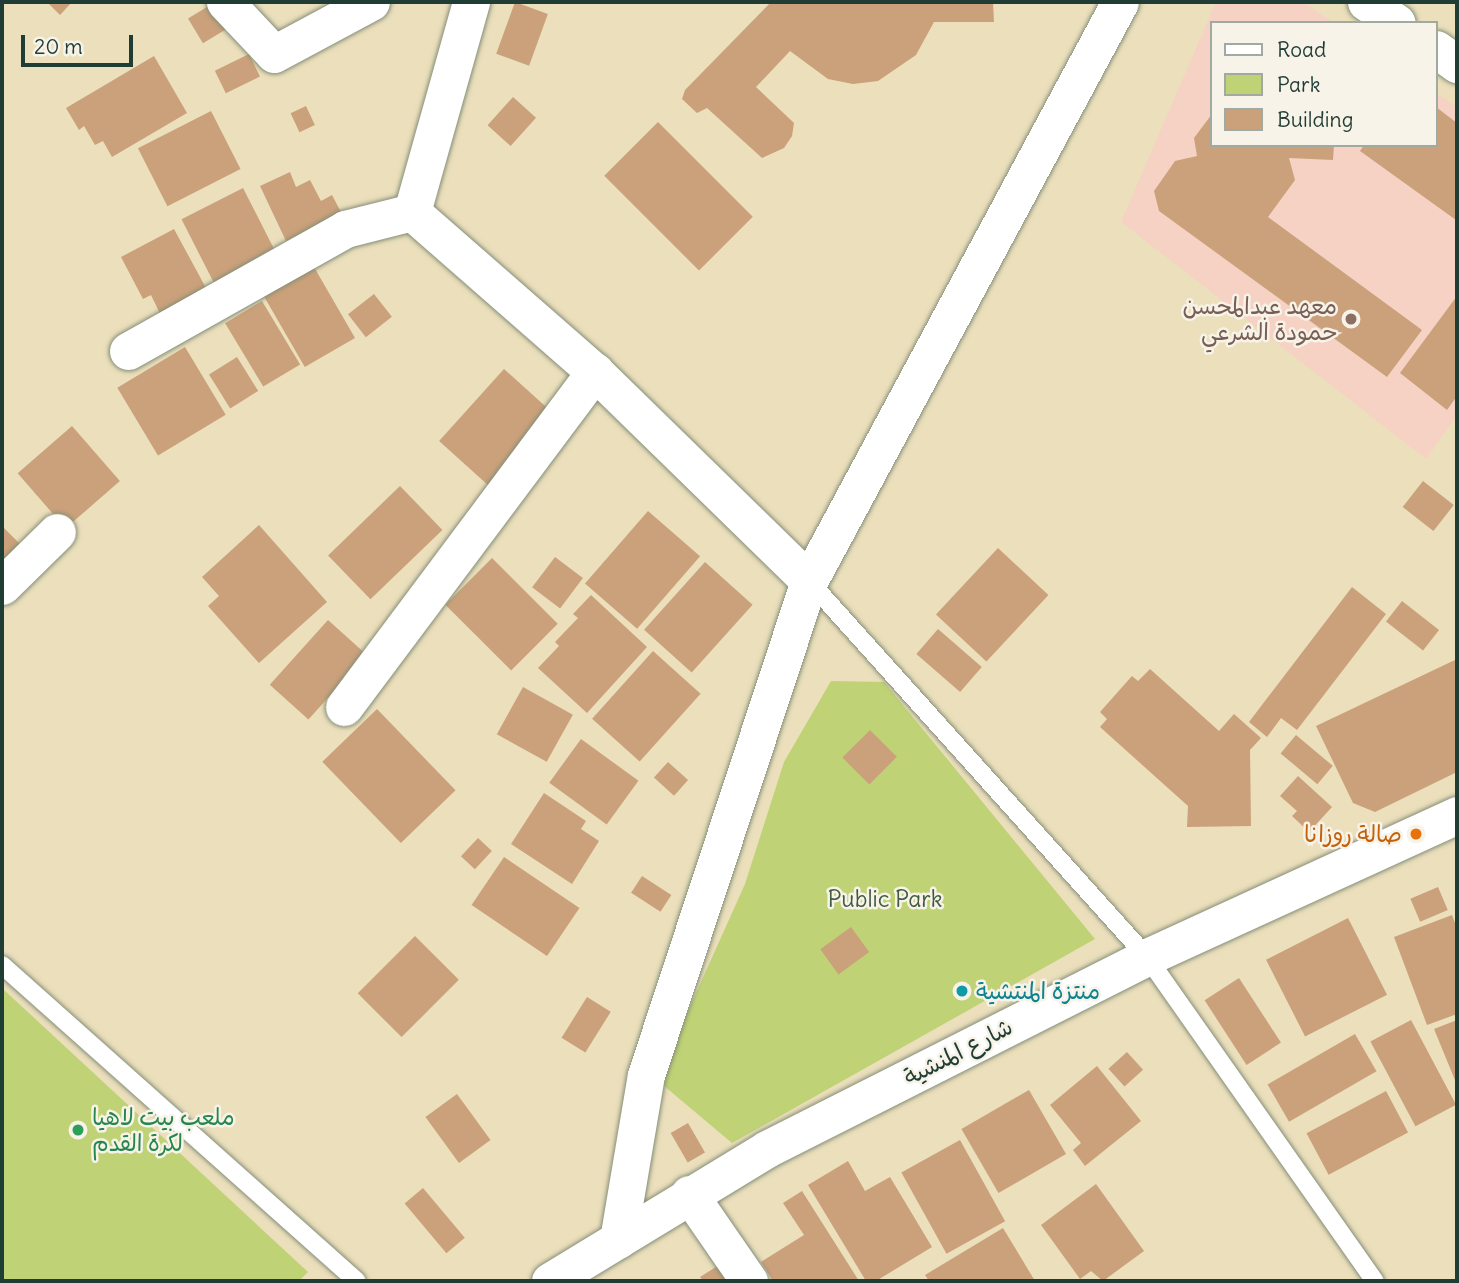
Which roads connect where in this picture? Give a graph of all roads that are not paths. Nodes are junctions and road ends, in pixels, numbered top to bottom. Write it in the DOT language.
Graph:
graph roads {
  1 [pos="225,2"];
  2 [pos="370,2"];
  3 [pos="471,2"];
  4 [pos="1120,2"];
  5 [pos="1366,2"];
  6 [pos="1394,21"];
  7 [pos="1438,50"];
  8 [pos="1457,64"];
  9 [pos="412,212"];
  10 [pos="128,351"];
  11 [pos="595,373"];
  12 [pos="58,532"];
  13 [pos="809,582"];
  14 [pos="2,586"];
  15 [pos="344,707"];
  16 [pos="1457,815"];
  17 [pos="1147,957"];
  18 [pos="2,965"];
  19 [pos="690,1194"];
  20 [pos="618,1240"];
  21 [pos="357,1281"];
  22 [pos="550,1281"];
  23 [pos="749,1281"];
  24 [pos="1376,1281"];
  1 -- 2 [label="street"];
  3 -- 9 [label="street"];
  4 -- 13 [label="street"];
  5 -- 6 [label="street"];
  7 -- 8 [label="street"];
  9 -- 10 [label="street"];
  9 -- 11 [label="street"];
  11 -- 13 [label="street"];
  11 -- 15 [label="street"];
  12 -- 14 [label="street"];
  13 -- 17 [label="lane"];
  13 -- 20 [label="street"];
  16 -- 17 [label="street, شارع المنشية"];
  17 -- 19 [label="street, شارع المنشية"];
  17 -- 24 [label="lane"];
  18 -- 21 [label="lane"];
  19 -- 20 [label="street, شارع المنشية"];
  19 -- 23 [label="street"];
  20 -- 22 [label="street, شارع المنشية"];
}
